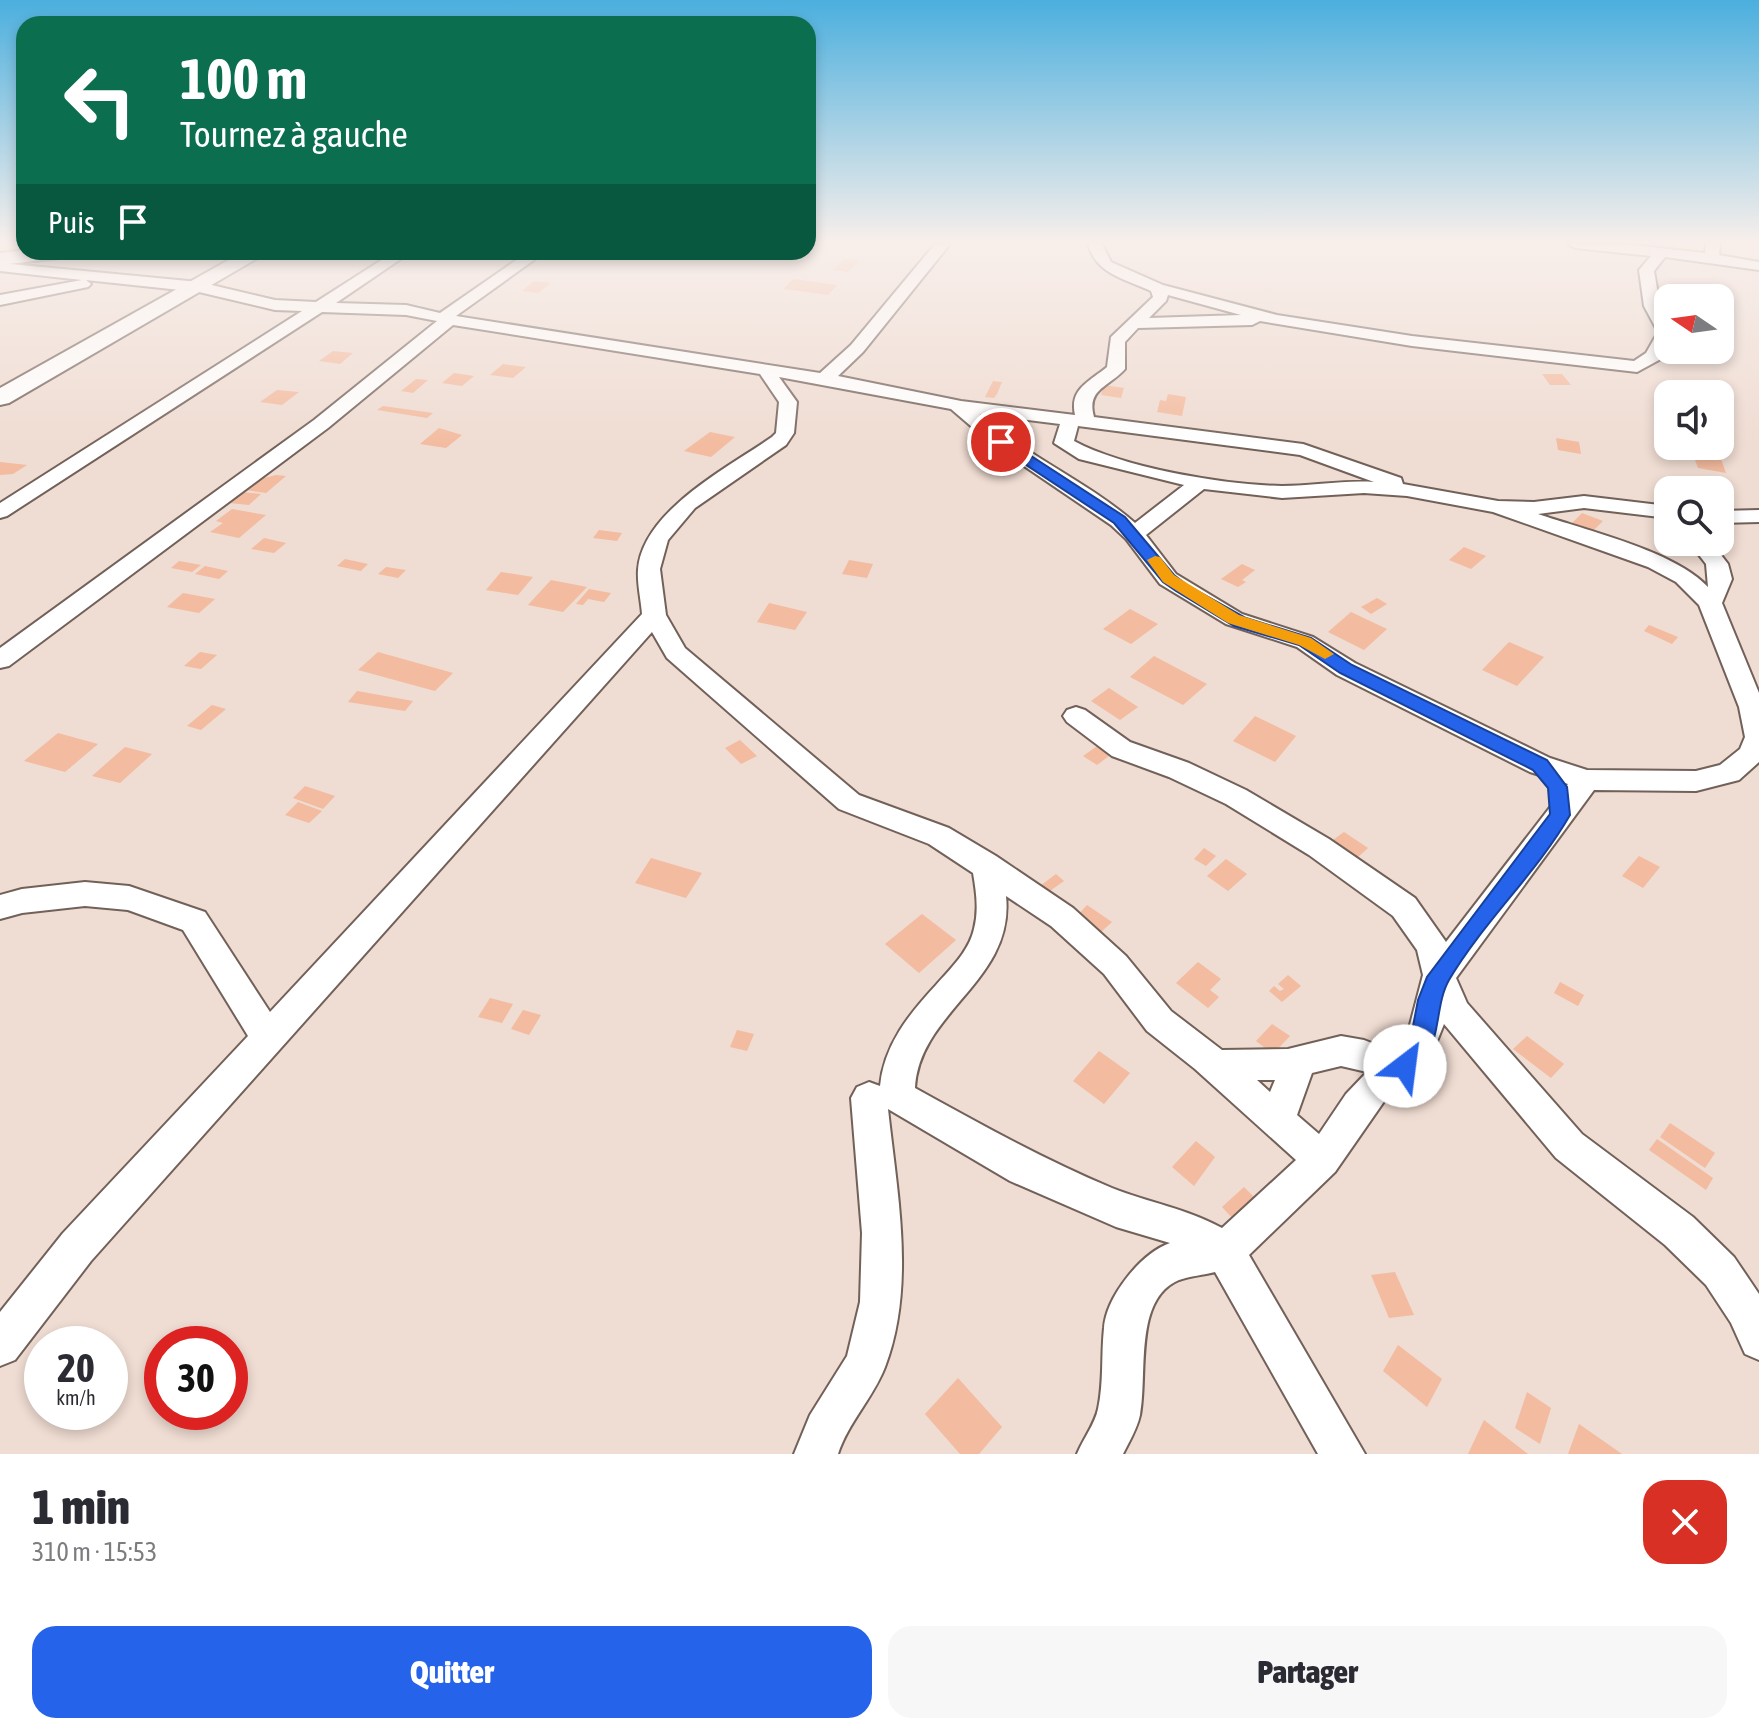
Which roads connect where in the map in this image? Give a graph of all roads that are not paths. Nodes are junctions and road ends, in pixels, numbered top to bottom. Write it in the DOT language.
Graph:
graph roads {
  1 [pos="154,312"];
  2 [pos="310,312"];
  3 [pos="410,312"];
  4 [pos="455,312"];
  5 [pos="886,312"];
  6 [pos="1146,312"];
  7 [pos="1246,312"];
  8 [pos="1655,312"];
  9 [pos="447,318"];
  10 [pos="1276,320"];
  11 [pos="1134,323"];
  12 [pos="766,371"];
  13 [pos="824,379"];
  14 [pos="0,398"];
  15 [pos="957,405"];
  16 [pos="1004,413"];
  17 [pos="1078,421"];
  18 [pos="1064,443"];
  19 [pos="1200,482"];
  20 [pos="1407,490"];
  21 [pos="1498,507"];
  22 [pos="1654,510"];
  23 [pos="0,512"];
  24 [pos="1759,516"];
  25 [pos="1734,517"];
  26 [pos="1134,534"];
  27 [pos="1711,556"];
  28 [pos="1710,603"];
  29 [pos="654,615"];
  30 [pos="0,660"];
  31 [pos="1076,716"];
  32 [pos="1758,737"];
  33 [pos="1540,765"];
  34 [pos="1586,780"];
  35 [pos="1560,815"];
  36 [pos="986,864"];
  37 [pos="0,907"];
  38 [pos="1438,977"];
  39 [pos="268,1038"];
  40 [pos="1299,1062"];
  41 [pos="1215,1065"];
  42 [pos="1397,1069"];
  43 [pos="869,1098"];
  44 [pos="1277,1120"];
  45 [pos="1322,1160"];
  46 [pos="1225,1251"];
  47 [pos="1759,1340"];
  48 [pos="0,1345"];
  49 [pos="816,1454"];
  50 [pos="1099,1454"];
  51 [pos="1343,1454"];
  1 -- 14 [label="street"];
  2 -- 23 [label="street"];
  3 -- 9 [label="street"];
  4 -- 9 [label="street"];
  5 -- 13 [label="street"];
  6 -- 11 [label="street"];
  7 -- 10 [label="street"];
  8 -- 10 [label="street"];
  9 -- 12 [label="street"];
  9 -- 30 [label="street"];
  10 -- 11 [label="street"];
  11 -- 17 [label="street"];
  12 -- 13 [label="street"];
  12 -- 29 [label="street"];
  13 -- 15 [label="street"];
  15 -- 16 [label="street"];
  15 -- 26 [label="street"];
  16 -- 17 [label="street"];
  16 -- 18 [label="street"];
  17 -- 18 [label="street"];
  17 -- 20 [label="street"];
  18 -- 19 [label="street"];
  19 -- 20 [label="street"];
  19 -- 26 [label="street"];
  20 -- 21 [label="street"];
  21 -- 22 [label="street"];
  21 -- 28 [label="street"];
  24 -- 25 [label="street"];
  26 -- 33 [label="street"];
  27 -- 28 [label="street"];
  28 -- 32 [label="street"];
  29 -- 36 [label="street"];
  29 -- 39 [label="street"];
  31 -- 38 [label="street"];
  32 -- 34 [label="street"];
  33 -- 34 [label="street"];
  33 -- 35 [label="street"];
  34 -- 35 [label="street"];
  35 -- 38 [label="street"];
  36 -- 41 [label="street"];
  36 -- 46 [label="street"];
  37 -- 39 [label="street"];
  38 -- 42 [label="street"];
  38 -- 47 [label="street"];
  39 -- 48 [label="street"];
  40 -- 41 [label="street"];
  40 -- 42 [label="street"];
  40 -- 44 [label="street"];
  41 -- 44 [label="street"];
  42 -- 45 [label="street"];
  43 -- 49 [label="street"];
  44 -- 45 [label="street"];
  45 -- 46 [label="street"];
  46 -- 50 [label="street"];
  46 -- 51 [label="street"];
}
